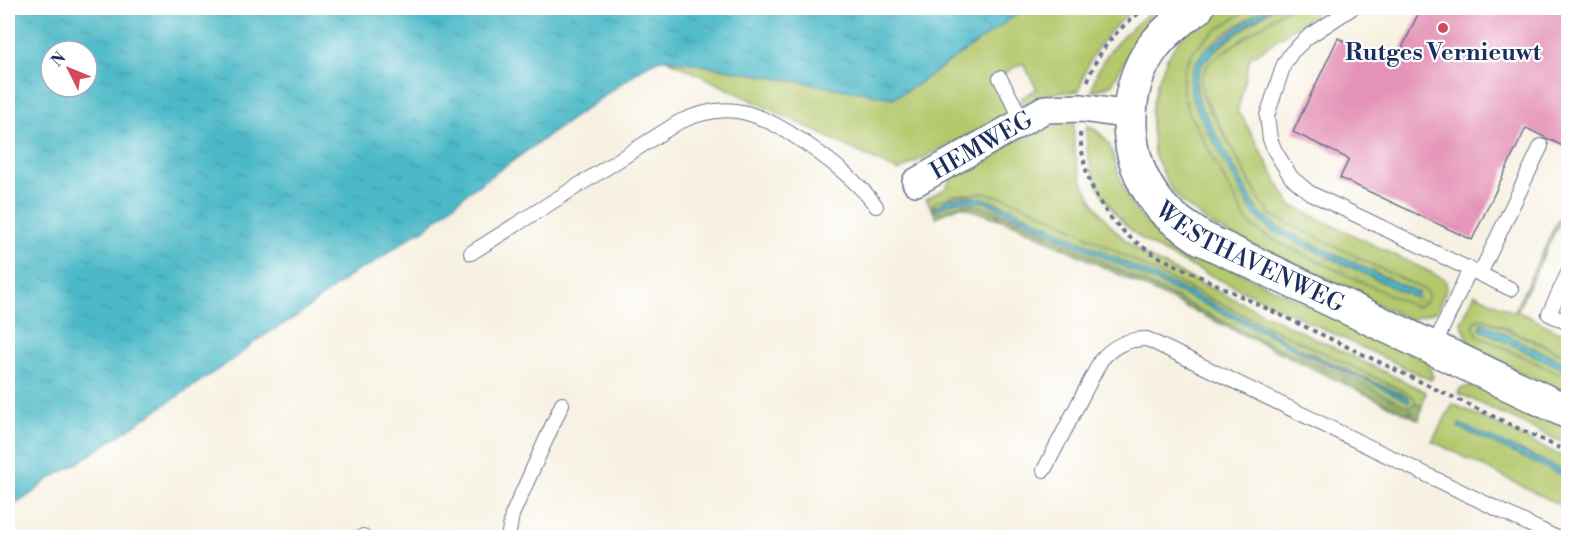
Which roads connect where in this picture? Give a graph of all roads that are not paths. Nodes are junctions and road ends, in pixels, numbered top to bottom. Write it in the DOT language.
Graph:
graph roads {
  1 [pos="1197,8"];
  2 [pos="1352,8"];
  3 [pos="1000,78"];
  4 [pos="1130,115"];
  5 [pos="1023,121"];
  6 [pos="1541,146"];
  7 [pos="916,182"];
  8 [pos="876,206"];
  9 [pos="471,253"];
  10 [pos="1475,272"];
  11 [pos="1569,273"];
  12 [pos="1511,289"];
  13 [pos="1569,323"];
  14 [pos="1433,348"];
  15 [pos="562,404"];
  16 [pos="1569,412"];
  17 [pos="1044,470"];
  18 [pos="508,537"];
  19 [pos="1557,537"];
  1 -- 4 [label="street"];
  2 -- 10 [label="lane"];
  3 -- 5 [label="lane"];
  4 -- 5 [label="street, HEMWEG"];
  4 -- 14 [label="street, WESTHAVENWEG"];
  5 -- 7 [label="street, HEMWEG"];
  6 -- 10 [label="lane"];
  8 -- 9 [label="lane"];
  10 -- 12 [label="lane"];
  10 -- 14 [label="lane"];
  11 -- 13 [label="lane"];
  14 -- 16 [label="street, WESTHAVENWEG"];
  15 -- 18 [label="lane"];
  17 -- 19 [label="lane"];
}
